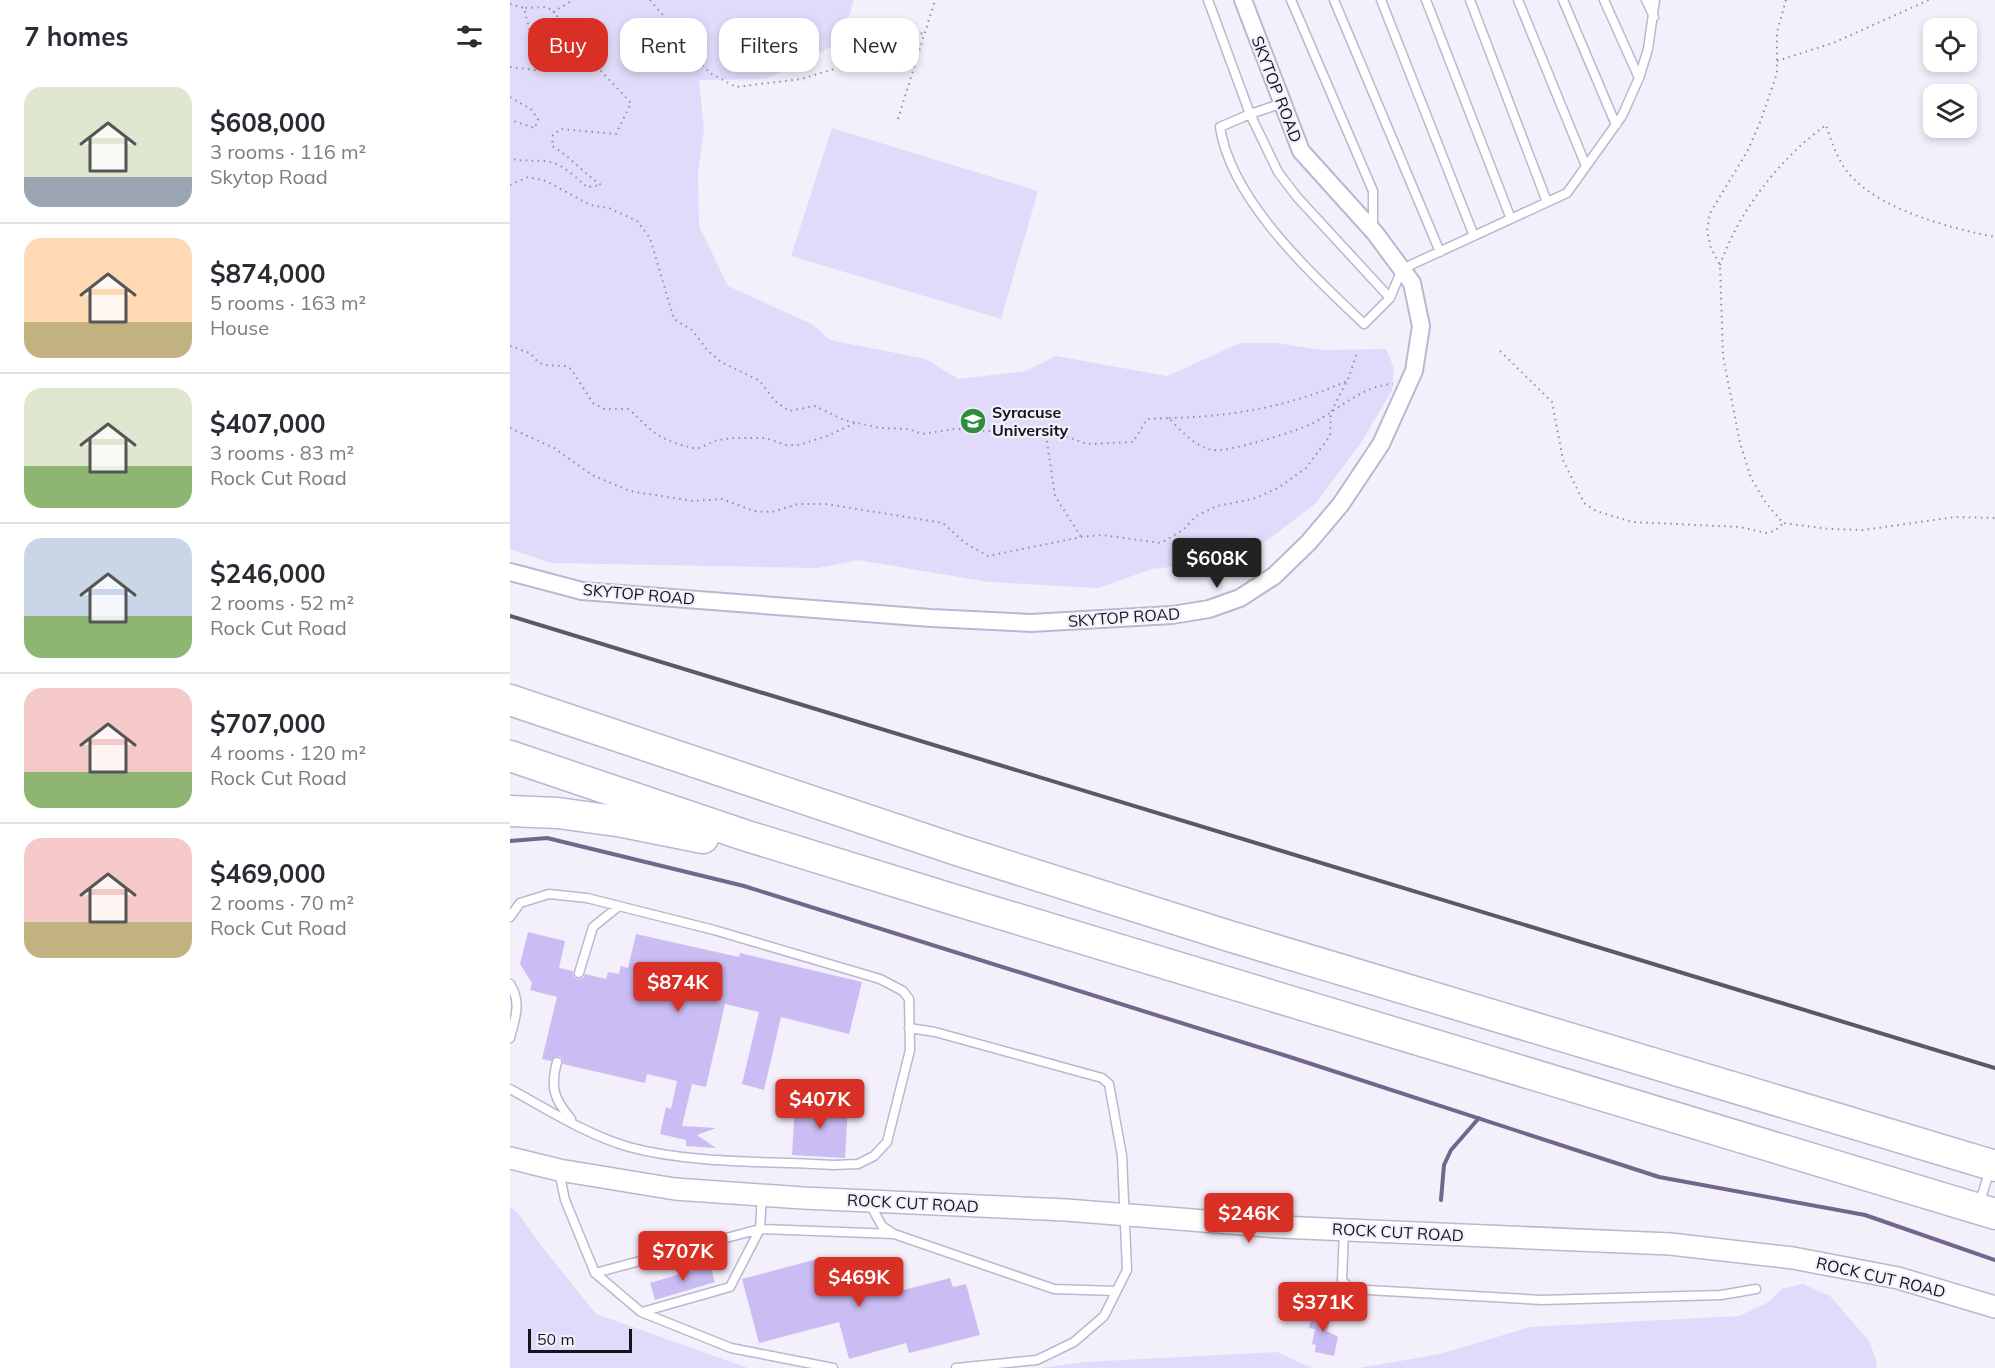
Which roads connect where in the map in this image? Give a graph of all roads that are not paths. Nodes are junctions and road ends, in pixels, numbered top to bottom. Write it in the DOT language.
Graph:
graph roads {
  1 [pos="1208,0"];
  2 [pos="1243,0"];
  3 [pos="1291,0"];
  4 [pos="1334,0"];
  5 [pos="1381,0"];
  6 [pos="1426,0"];
  7 [pos="1470,0"];
  8 [pos="1518,0"];
  9 [pos="1563,0"];
  10 [pos="1604,0"];
  11 [pos="1646,0"];
  12 [pos="1655,0"];
  13 [pos="1654,17"];
  14 [pos="1639,78"];
  15 [pos="1284,103"];
  16 [pos="1250,114"];
  17 [pos="1616,125"];
  18 [pos="1586,166"];
  19 [pos="1547,202"];
  20 [pos="1511,219"];
  21 [pos="1372,230"];
  22 [pos="1474,236"];
  23 [pos="1440,252"];
  24 [pos="1402,269"];
  25 [pos="1390,298"];
  26 [pos="510,572"];
  27 [pos="510,700"];
  28 [pos="510,756"];
  29 [pos="510,811"];
  30 [pos="958,901"];
  31 [pos="619,906"];
  32 [pos="510,917"];
  33 [pos="579,973"];
  34 [pos="510,984"];
  35 [pos="909,1028"];
  36 [pos="510,1038"];
  37 [pos="557,1062"];
  38 [pos="510,1089"];
  39 [pos="574,1124"];
  40 [pos="510,1158"];
  41 [pos="1993,1166"];
  42 [pos="559,1170"];
  43 [pos="762,1195"];
  44 [pos="868,1201"];
  45 [pos="1986,1212"];
  46 [pos="1126,1215"];
  47 [pos="760,1228"];
  48 [pos="1344,1229"];
  49 [pos="894,1234"];
  50 [pos="595,1273"];
  51 [pos="1756,1289"];
  52 [pos="1116,1291"];
  53 [pos="1995,1307"];
  54 [pos="641,1312"];
  55 [pos="833,1368"];
  56 [pos="956,1368"];
  1 -- 16 [label="lane"];
  2 -- 15 [label="street, SKYTOP ROAD"];
  3 -- 21 [label="lane"];
  4 -- 23 [label="lane"];
  5 -- 22 [label="lane"];
  6 -- 20 [label="lane"];
  7 -- 19 [label="lane"];
  8 -- 18 [label="lane"];
  9 -- 17 [label="lane"];
  10 -- 14 [label="lane"];
  11 -- 13 [label="lane"];
  12 -- 13 [label="lane"];
  13 -- 14 [label="lane"];
  14 -- 17 [label="lane"];
  15 -- 16 [label="lane"];
  15 -- 21 [label="street, SKYTOP ROAD"];
  16 -- 25 [label="lane"];
  16 -- 25 [label="lane"];
  17 -- 18 [label="lane"];
  18 -- 19 [label="lane"];
  19 -- 20 [label="lane"];
  20 -- 22 [label="lane"];
  21 -- 24 [label="street, SKYTOP ROAD"];
  22 -- 23 [label="lane"];
  23 -- 24 [label="lane"];
  24 -- 25 [label="lane"];
  24 -- 26 [label="street, SKYTOP ROAD"];
  27 -- 41 [label="highway"];
  28 -- 30 [label="highway"];
  29 -- 30 [label="highway"];
  30 -- 45 [label="highway"];
  31 -- 32 [label="lane"];
  31 -- 33 [label="lane"];
  31 -- 35 [label="lane"];
  34 -- 36 [label="lane"];
  35 -- 39 [label="lane"];
  35 -- 46 [label="lane"];
  37 -- 39 [label="lane"];
  38 -- 39 [label="lane"];
  40 -- 42 [label="street, ROCK CUT ROAD"];
  41 -- 45 [label="lane"];
  42 -- 43 [label="street, ROCK CUT ROAD"];
  42 -- 50 [label="lane"];
  43 -- 44 [label="street, ROCK CUT ROAD"];
  43 -- 47 [label="lane"];
  44 -- 46 [label="street, ROCK CUT ROAD"];
  44 -- 49 [label="lane"];
  46 -- 48 [label="street, ROCK CUT ROAD"];
  46 -- 52 [label="lane"];
  47 -- 49 [label="lane"];
  47 -- 50 [label="lane"];
  47 -- 54 [label="lane"];
  48 -- 51 [label="lane"];
  48 -- 53 [label="street, ROCK CUT ROAD"];
  49 -- 52 [label="lane"];
  50 -- 54 [label="lane"];
  52 -- 56 [label="lane"];
  54 -- 55 [label="lane"];
}
